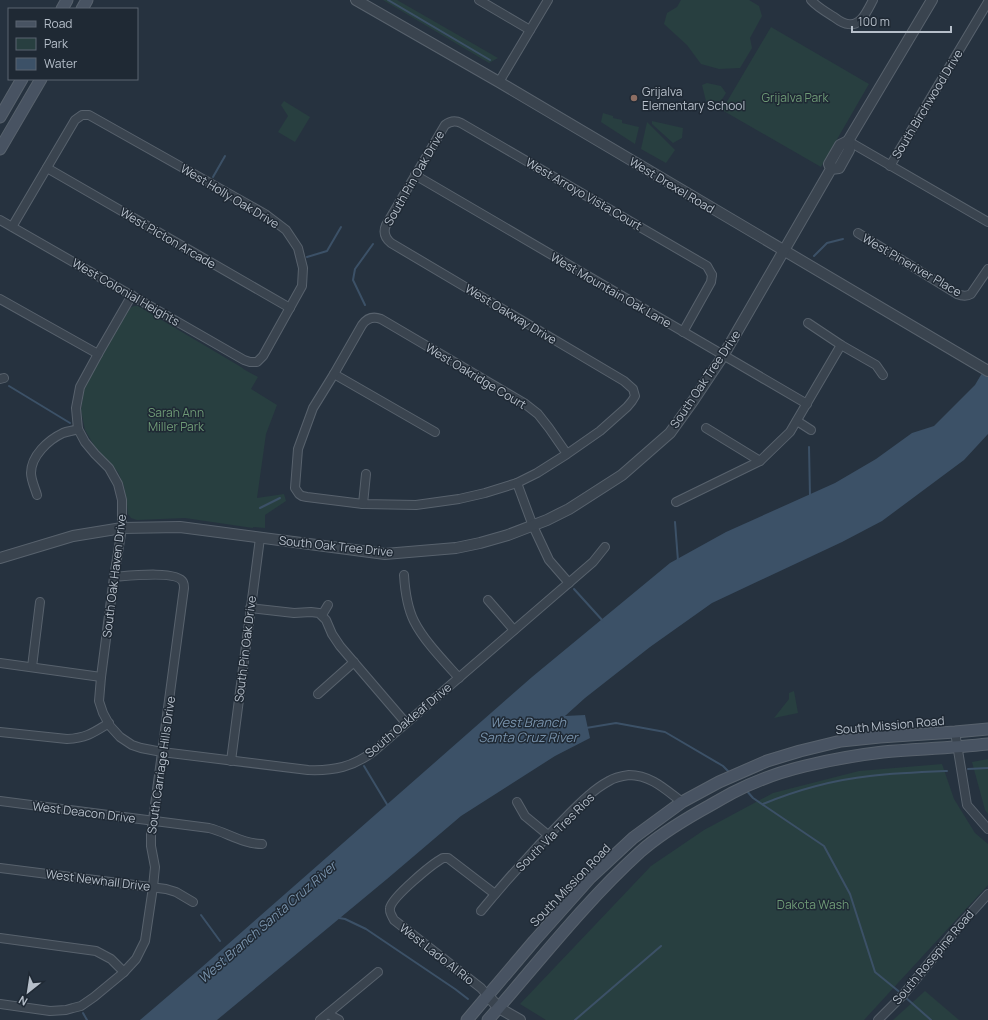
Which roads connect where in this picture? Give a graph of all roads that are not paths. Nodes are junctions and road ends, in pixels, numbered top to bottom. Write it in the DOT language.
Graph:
graph roads {
  1 [pos="356,0"];
  2 [pos="479,0"];
  3 [pos="548,0"];
  4 [pos="811,0"];
  5 [pos="873,0"];
  6 [pos="932,0"];
  7 [pos="988,2"];
  8 [pos="530,30"];
  9 [pos="21,80"];
  10 [pos="40,80"];
  11 [pos="499,82"];
  12 [pos="0,117"];
  13 [pos="450,119"];
  14 [pos="848,140"];
  15 [pos="0,149"];
  16 [pos="890,166"];
  17 [pos="47,168"];
  18 [pos="416,175"];
  19 [pos="0,220"];
  20 [pos="988,222"];
  21 [pos="12,227"];
  22 [pos="858,233"];
  23 [pos="384,238"];
  24 [pos="784,250"];
  25 [pos="988,269"];
  26 [pos="132,295"];
  27 [pos="0,299"];
  28 [pos="290,308"];
  29 [pos="808,323"];
  30 [pos="683,332"];
  31 [pos="841,345"];
  32 [pos="98,354"];
  33 [pos="723,356"];
  34 [pos="255,364"];
  35 [pos="988,371"];
  36 [pos="334,374"];
  37 [pos="883,375"];
  38 [pos="807,404"];
  39 [pos="797,421"];
  40 [pos="706,428"];
  41 [pos="78,430"];
  42 [pos="811,430"];
  43 [pos="435,432"];
  44 [pos="567,454"];
  45 [pos="760,461"];
  46 [pos="366,474"];
  47 [pos="517,483"];
  48 [pos="37,494"];
  49 [pos="676,502"];
  50 [pos="363,504"];
  51 [pos="533,526"];
  52 [pos="122,528"];
  53 [pos="260,538"];
  54 [pos="605,547"];
  55 [pos="0,558"];
  56 [pos="404,575"];
  57 [pos="114,577"];
  58 [pos="570,583"];
  59 [pos="488,600"];
  60 [pos="40,602"];
  61 [pos="328,605"];
  62 [pos="250,608"];
  63 [pos="322,615"];
  64 [pos="514,630"];
  65 [pos="354,662"];
  66 [pos="0,663"];
  67 [pos="32,667"];
  68 [pos="101,677"];
  69 [pos="459,678"];
  70 [pos="318,694"];
  71 [pos="109,723"];
  72 [pos="406,723"];
  73 [pos="988,729"];
  74 [pos="0,732"];
  75 [pos="955,732"];
  76 [pos="988,744"];
  77 [pos="958,747"];
  78 [pos="162,752"];
  79 [pos="230,760"];
  80 [pos="0,801"];
  81 [pos="517,802"];
  82 [pos="682,802"];
  83 [pos="153,821"];
  84 [pos="988,829"];
  85 [pos="548,835"];
  86 [pos="262,844"];
  87 [pos="609,860"];
  88 [pos="0,868"];
  89 [pos="620,872"];
  90 [pos="153,887"];
  91 [pos="496,894"];
  92 [pos="988,894"];
  93 [pos="193,902"];
  94 [pos="481,911"];
  95 [pos="0,938"];
  96 [pos="124,972"];
  97 [pos="378,972"];
  98 [pos="488,996"];
  99 [pos="0,1004"];
  100 [pos="499,1008"];
  101 [pos="328,1014"];
  102 [pos="320,1020"];
  103 [pos="339,1020"];
  104 [pos="467,1020"];
  105 [pos="488,1020"];
  106 [pos="520,1020"];
  107 [pos="878,1020"];
  1 -- 11 [label="street, West Drexel Road"];
  2 -- 8 [label="street"];
  3 -- 8 [label="street"];
  4 -- 5 [label="street"];
  6 -- 14 [label="street, South Oak Tree Drive"];
  7 -- 16 [label="street, South Birchwood Drive"];
  8 -- 11 [label="street"];
  9 -- 12 [label="main road"];
  10 -- 15 [label="main road"];
  11 -- 24 [label="street, West Drexel Road"];
  13 -- 18 [label="street, South Pin Oak Drive"];
  13 -- 30 [label="street, West Arroyo Vista Court"];
  14 -- 16 [label="street"];
  14 -- 24 [label="street, South Oak Tree Drive"];
  16 -- 20 [label="street"];
  17 -- 21 [label="street"];
  17 -- 28 [label="street, West Picton Arcade"];
  17 -- 28 [label="street, West Holly Oak Drive"];
  18 -- 23 [label="street, South Pin Oak Drive"];
  18 -- 30 [label="street, West Mountain Oak Lane"];
  19 -- 21 [label="street, West Colonial Heights"];
  21 -- 26 [label="street, West Colonial Heights"];
  22 -- 25 [label="street, West Pineriver Place"];
  23 -- 44 [label="street, West Oakway Drive"];
  24 -- 33 [label="street, South Oak Tree Drive"];
  24 -- 35 [label="street, West Drexel Road"];
  26 -- 32 [label="street"];
  26 -- 34 [label="street, West Colonial Heights"];
  27 -- 32 [label="street"];
  28 -- 34 [label="street, West Holly Oak Drive"];
  29 -- 31 [label="street"];
  30 -- 33 [label="street, West Mountain Oak Lane"];
  31 -- 37 [label="street"];
  31 -- 38 [label="street"];
  32 -- 41 [label="street"];
  33 -- 38 [label="street, West Mountain Oak Lane"];
  33 -- 51 [label="street, South Oak Tree Drive"];
  36 -- 43 [label="street"];
  36 -- 44 [label="street, West Oakridge Court"];
  36 -- 50 [label="street"];
  38 -- 39 [label="street"];
  39 -- 42 [label="street"];
  39 -- 45 [label="street"];
  40 -- 45 [label="street"];
  41 -- 48 [label="street"];
  41 -- 52 [label="street, South Oak Haven Drive"];
  44 -- 47 [label="street"];
  45 -- 49 [label="street"];
  46 -- 50 [label="street"];
  47 -- 50 [label="street"];
  47 -- 51 [label="street"];
  51 -- 53 [label="street, South Oak Tree Drive"];
  51 -- 58 [label="street"];
  52 -- 53 [label="street, South Oak Tree Drive"];
  52 -- 55 [label="street, South Oak Tree Drive"];
  52 -- 57 [label="street, South Oak Haven Drive"];
  53 -- 62 [label="street, South Pin Oak Drive"];
  54 -- 58 [label="street, South Oakleaf Drive"];
  56 -- 69 [label="street"];
  57 -- 68 [label="street, South Oak Haven Drive"];
  57 -- 78 [label="street, South Carriage Hills Drive"];
  58 -- 64 [label="street, South Oakleaf Drive"];
  59 -- 64 [label="street"];
  60 -- 67 [label="street"];
  61 -- 63 [label="street"];
  62 -- 63 [label="street"];
  62 -- 79 [label="street, South Pin Oak Drive"];
  63 -- 65 [label="street"];
  64 -- 69 [label="street, South Oakleaf Drive"];
  65 -- 70 [label="street"];
  65 -- 72 [label="street"];
  66 -- 67 [label="street"];
  67 -- 68 [label="street"];
  68 -- 71 [label="street, South Oak Haven Drive"];
  69 -- 72 [label="street, South Oakleaf Drive"];
  71 -- 74 [label="street"];
  71 -- 78 [label="street, South Oak Haven Drive"];
  72 -- 79 [label="street, South Oakleaf Drive"];
  73 -- 75 [label="main road, South Mission Road"];
  75 -- 77 [label="street"];
  75 -- 82 [label="main road, South Mission Road"];
  76 -- 77 [label="main road"];
  77 -- 84 [label="street"];
  77 -- 89 [label="main road"];
  78 -- 79 [label="street, South Oakleaf Drive"];
  78 -- 83 [label="street, South Carriage Hills Drive"];
  80 -- 83 [label="street, West Deacon Drive"];
  81 -- 85 [label="street"];
  82 -- 85 [label="street, South Via Tres Rios"];
  82 -- 87 [label="main road, South Mission Road"];
  83 -- 86 [label="street, West Deacon Drive"];
  83 -- 90 [label="street, South Carriage Hills Drive"];
  85 -- 91 [label="street, South Via Tres Rios"];
  87 -- 89 [label="main road"];
  87 -- 98 [label="main road, South Mission Road"];
  88 -- 90 [label="street, West Newhall Drive"];
  89 -- 100 [label="main road"];
  90 -- 93 [label="street, West Newhall Drive"];
  90 -- 96 [label="street, South Carriage Hills Drive"];
  91 -- 94 [label="street, South Via Tres Rios"];
  91 -- 98 [label="street, West Lado Al Rio"];
  92 -- 107 [label="street, South Rosepine Road"];
  95 -- 96 [label="street"];
  96 -- 99 [label="street, South Carriage Hills Drive"];
  97 -- 101 [label="street"];
  98 -- 100 [label="street"];
  98 -- 104 [label="main road, South Mission Road"];
  100 -- 105 [label="main road"];
  100 -- 106 [label="street"];
  101 -- 102 [label="street"];
  101 -- 103 [label="street"];
}
